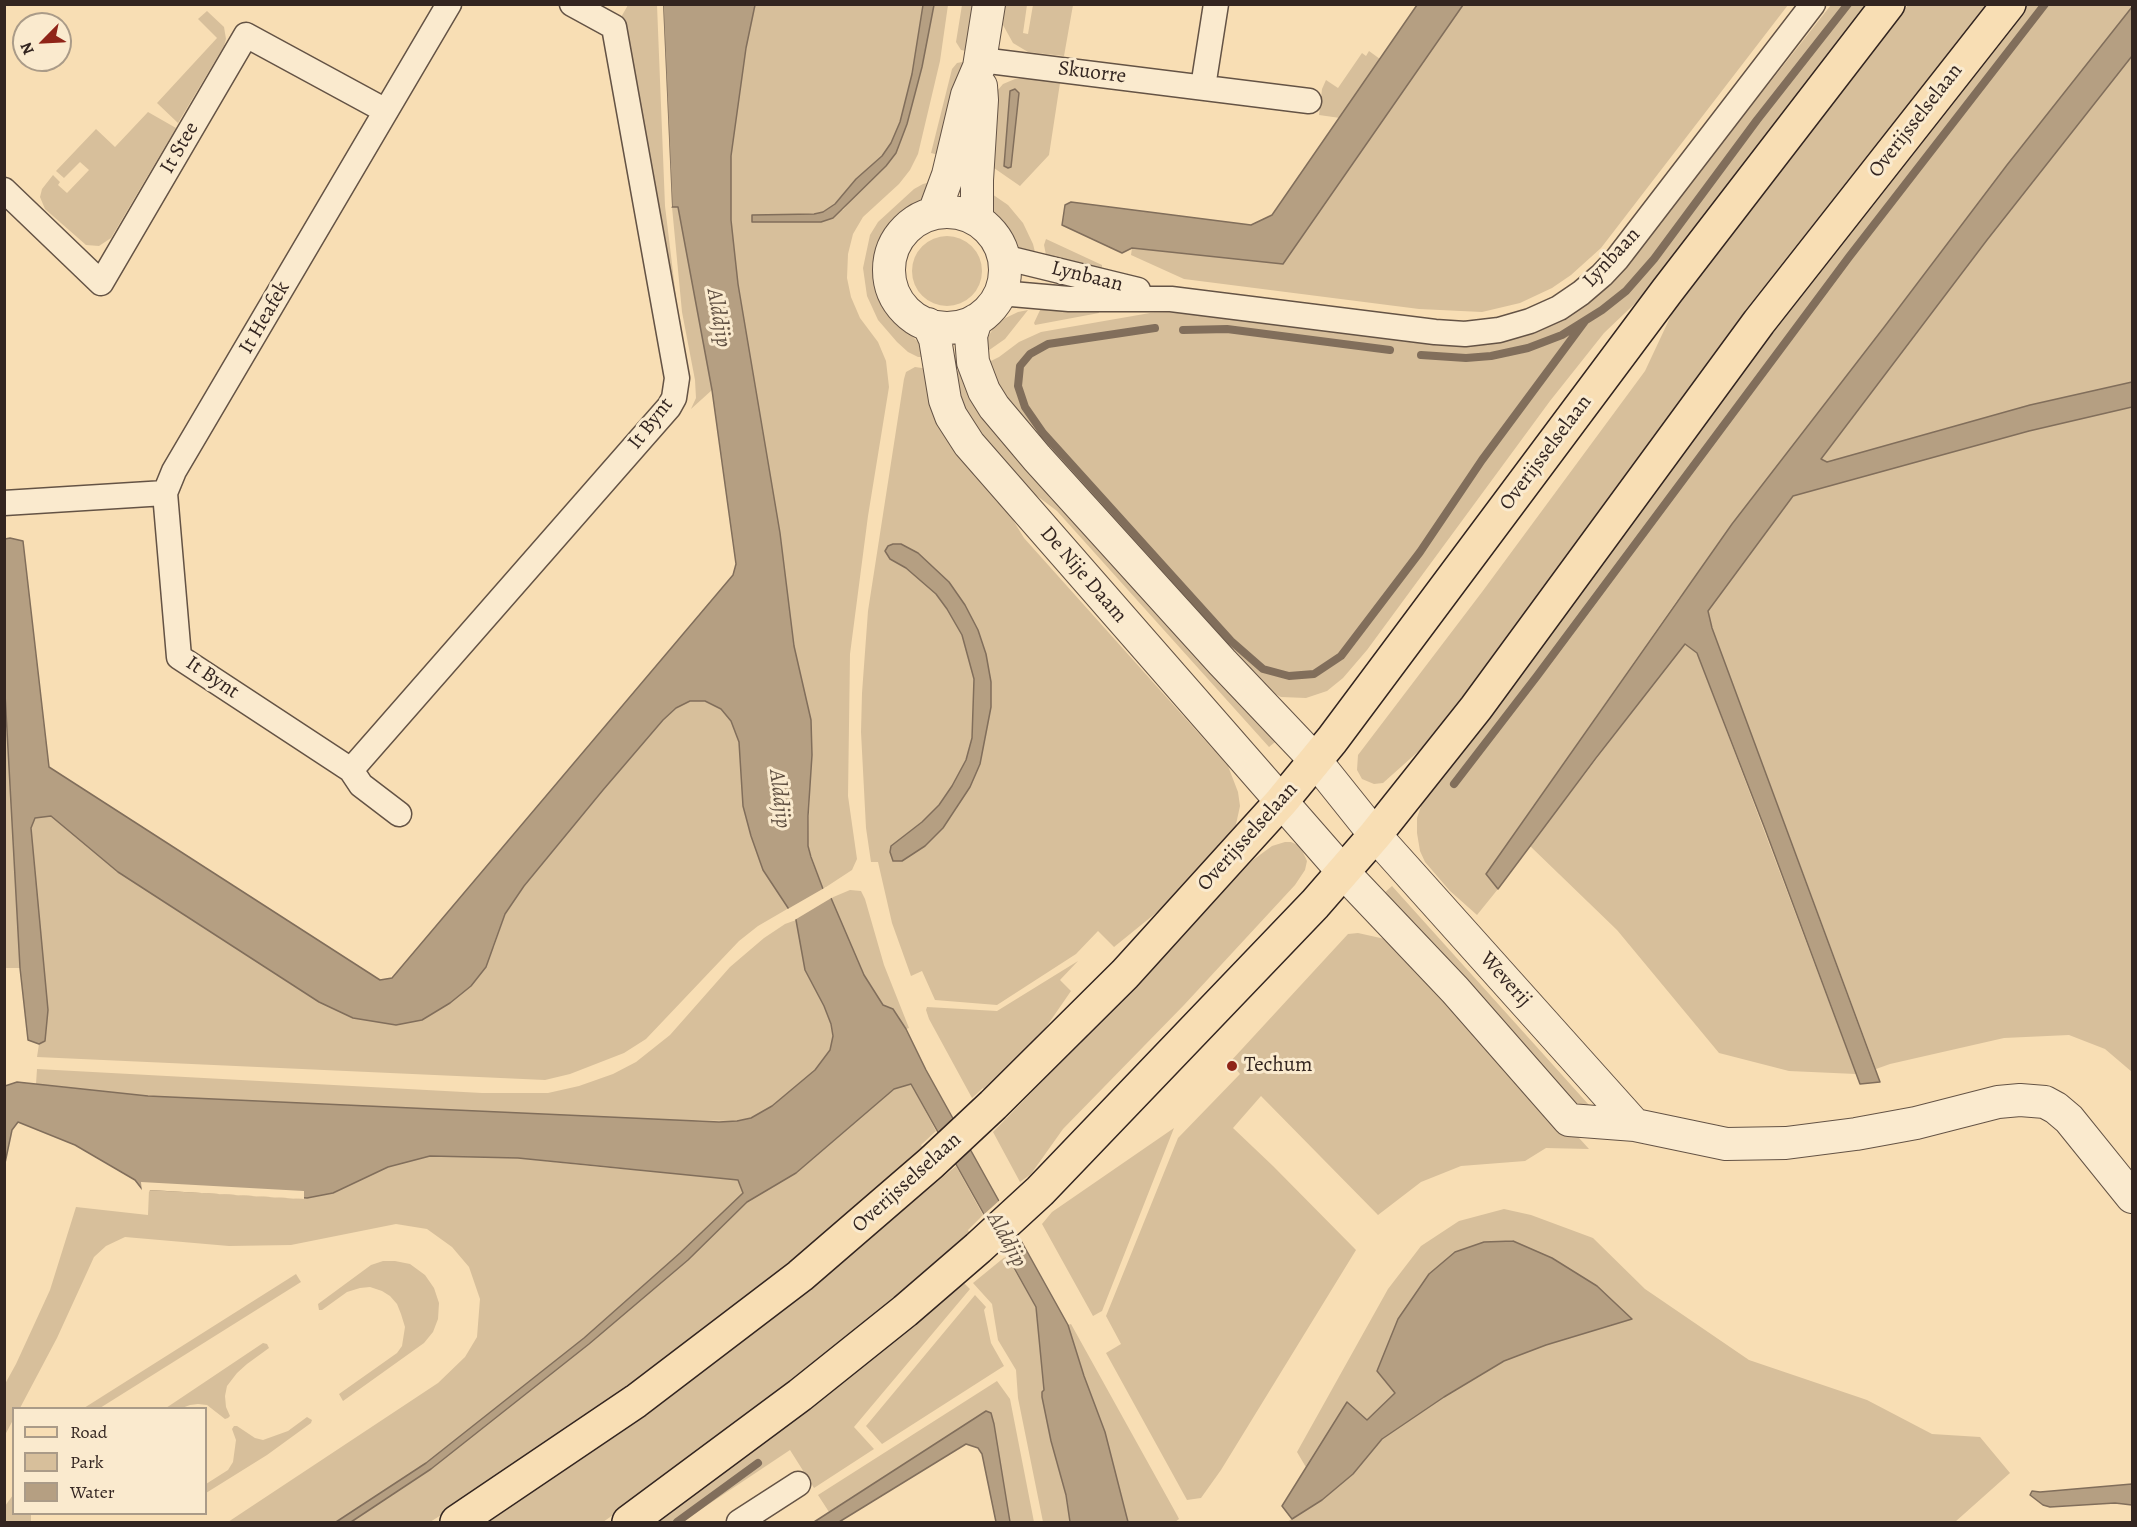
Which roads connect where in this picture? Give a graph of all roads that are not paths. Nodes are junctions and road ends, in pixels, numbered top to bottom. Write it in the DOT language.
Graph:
graph roads {
  1 [pos="449,4"];
  2 [pos="572,4"];
  3 [pos="989,4"];
  4 [pos="1813,4"];
  5 [pos="1888,4"];
  6 [pos="2009,4"];
  7 [pos="1217,5"];
  8 [pos="980,63"];
  9 [pos="1203,87"];
  10 [pos="1309,101"];
  11 [pos="386,111"];
  12 [pos="4,190"];
  13 [pos="934,213"];
  14 [pos="977,220"];
  15 [pos="1003,257"];
  16 [pos="1000,293"];
  17 [pos="1171,299"];
  18 [pos="976,320"];
  19 [pos="928,324"];
  20 [pos="165,493"];
  21 [pos="4,503"];
  22 [pos="1316,760"];
  23 [pos="351,770"];
  24 [pos="1281,802"];
  25 [pos="399,814"];
  26 [pos="1375,835"];
  27 [pos="1344,873"];
  28 [pos="1635,1125"];
  29 [pos="2133,1197"];
  30 [pos="798,1484"];
  31 [pos="458,1522"];
  32 [pos="629,1522"];
  33 [pos="739,1522"];
  1 -- 11 [label="street, It Heafek"];
  2 -- 23 [label="street, It Bynt"];
  3 -- 8 [label="street"];
  4 -- 17 [label="street, Lynbaan"];
  5 -- 22 [label="main road, Overijsselselaan"];
  6 -- 26 [label="main road, Overijsselselaan"];
  7 -- 9 [label="street"];
  8 -- 9 [label="street, Skuorre"];
  8 -- 13 [label="street"];
  8 -- 14 [label="street"];
  9 -- 10 [label="street, Skuorre"];
  11 -- 12 [label="street, It Stee"];
  11 -- 20 [label="street, It Heafek"];
  13 -- 14 [label="street"];
  13 -- 19 [label="street"];
  14 -- 15 [label="street"];
  15 -- 16 [label="street"];
  15 -- 17 [label="street, Lynbaan"];
  16 -- 17 [label="street, Lynbaan"];
  16 -- 18 [label="street"];
  18 -- 19 [label="street"];
  18 -- 22 [label="street, De Nije Daam"];
  19 -- 24 [label="street, De Nije Daam"];
  20 -- 21 [label="street"];
  20 -- 23 [label="street, It Bynt"];
  22 -- 24 [label="main road, Overijsselselaan"];
  22 -- 26 [label="street, De Nije Daam"];
  23 -- 25 [label="street, It Bynt"];
  24 -- 27 [label="street, De Nije Daam"];
  24 -- 31 [label="main road, Overijsselselaan"];
  26 -- 27 [label="main road, Overijsselselaan"];
  26 -- 28 [label="street, Weverij"];
  27 -- 28 [label="street, Weverij"];
  27 -- 32 [label="main road, Overijsselselaan"];
  28 -- 29 [label="street"];
  30 -- 33 [label="street"];
}
